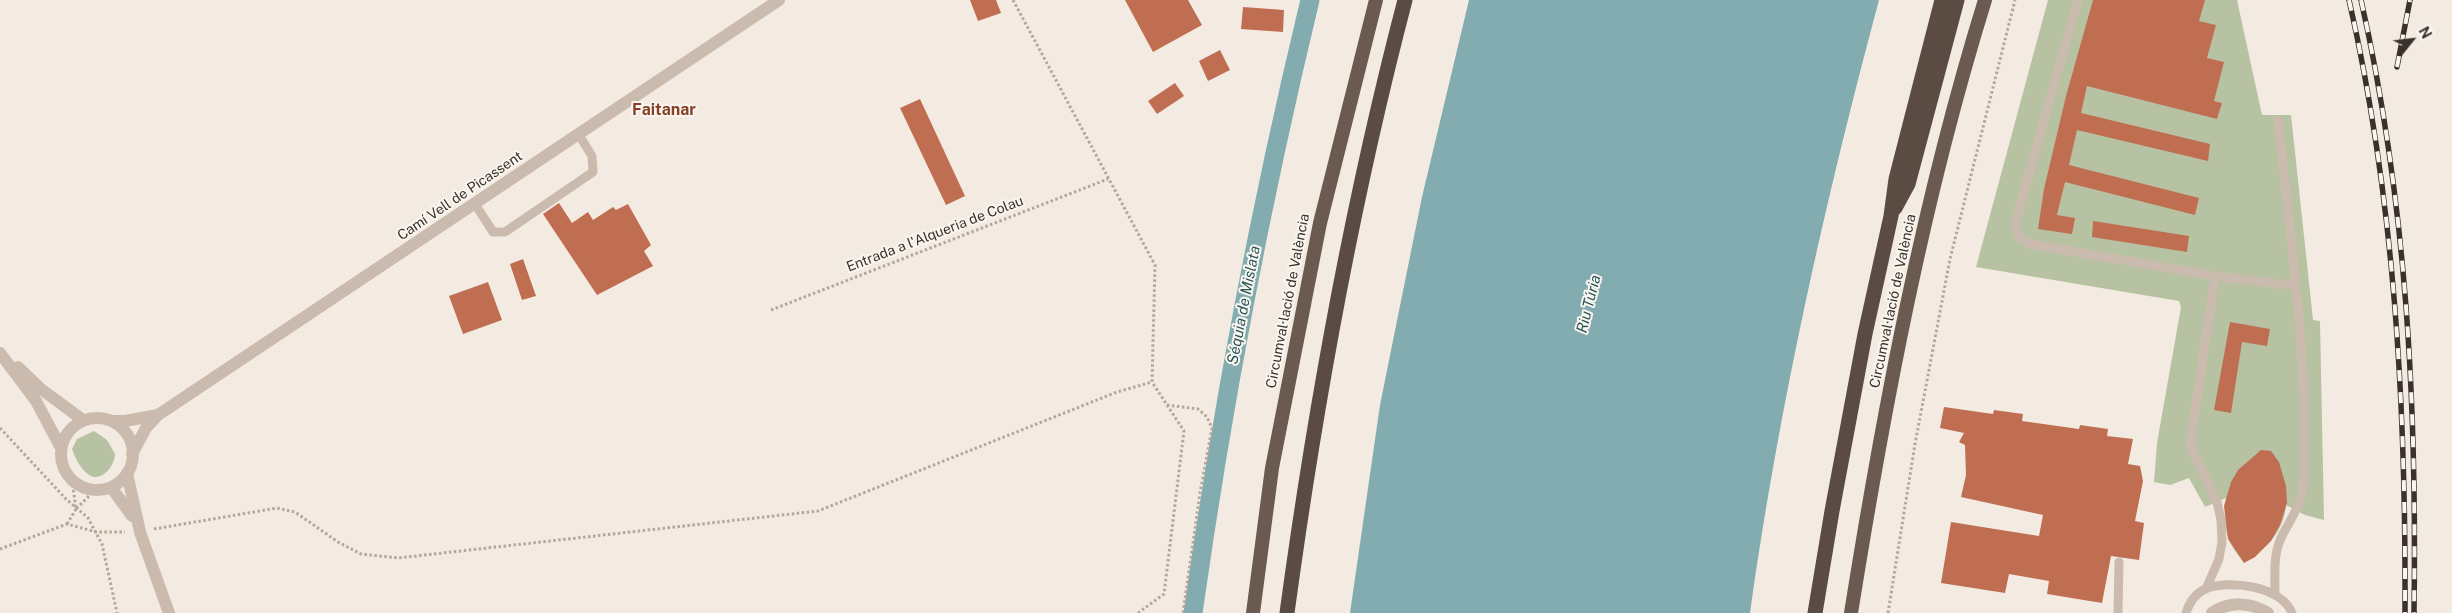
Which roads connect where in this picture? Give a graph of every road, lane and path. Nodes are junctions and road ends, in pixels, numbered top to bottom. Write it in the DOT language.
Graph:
graph roads {
  1 [pos="779,0"];
  2 [pos="1013,0"];
  3 [pos="1376,0"];
  4 [pos="1404,0"];
  5 [pos="1942,0"];
  6 [pos="1957,0"];
  7 [pos="1985,0"];
  8 [pos="2015,0"];
  9 [pos="2078,0"];
  10 [pos="2278,120"];
  11 [pos="579,135"];
  12 [pos="1108,179"];
  13 [pos="475,204"];
  14 [pos="1891,216"];
  15 [pos="2215,276"];
  16 [pos="2296,286"];
  17 [pos="771,310"];
  18 [pos="0,351"];
  19 [pos="1152,382"];
  20 [pos="1166,405"];
  21 [pos="158,415"];
  22 [pos="84,420"];
  23 [pos="110,421"];
  24 [pos="0,428"];
  25 [pos="61,448"];
  26 [pos="132,454"];
  27 [pos="127,473"];
  28 [pos="72,480"];
  29 [pos="110,487"];
  30 [pos="95,490"];
  31 [pos="76,509"];
  32 [pos="67,524"];
  33 [pos="96,532"];
  34 [pos="140,532"];
  35 [pos="0,549"];
  36 [pos="2119,562"];
  37 [pos="2206,589"];
  38 [pos="2275,594"];
  39 [pos="117,613"];
  40 [pos="169,613"];
  41 [pos="1138,613"];
  42 [pos="1184,613"];
  43 [pos="1253,613"];
  44 [pos="1287,613"];
  45 [pos="1816,613"];
  46 [pos="1851,613"];
  47 [pos="1888,613"];
  48 [pos="2118,613"];
  49 [pos="2186,613"];
  50 [pos="2212,613"];
  51 [pos="2268,613"];
  52 [pos="2292,613"];
  1 -- 11 [label="street, Camí Vell de Picassent"];
  2 -- 12 [label="path"];
  3 -- 43 [label="highway, Circumval·lació de València"];
  4 -- 44 [label="highway"];
  5 -- 14 [label="highway, Circumval·lació de València"];
  6 -- 14 [label="highway"];
  7 -- 46 [label="highway, Circumval·lació de València"];
  8 -- 47 [label="path"];
  9 -- 15 [label="lane"];
  10 -- 16 [label="lane"];
  11 -- 13 [label="street, Camí Vell de Picassent"];
  11 -- 13 [label="lane"];
  12 -- 17 [label="path, Entrada a l'Alqueria de Colau"];
  12 -- 19 [label="path"];
  13 -- 21 [label="street, Camí Vell de Picassent"];
  14 -- 45 [label="highway, Circumval·lació de València"];
  15 -- 16 [label="lane"];
  15 -- 37 [label="lane"];
  16 -- 38 [label="lane"];
  18 -- 22 [label="street"];
  18 -- 25 [label="street"];
  19 -- 20 [label="path"];
  19 -- 34 [label="path"];
  20 -- 41 [label="path"];
  20 -- 42 [label="path"];
  21 -- 23 [label="street, Camí Vell de Picassent"];
  21 -- 26 [label="street, Camí Vell de Picassent"];
  22 -- 23 [label="street"];
  22 -- 25 [label="street"];
  23 -- 26 [label="street"];
  24 -- 31 [label="path"];
  25 -- 28 [label="street"];
  26 -- 27 [label="street"];
  27 -- 29 [label="street"];
  27 -- 34 [label="street"];
  28 -- 30 [label="street"];
  28 -- 31 [label="path"];
  29 -- 30 [label="street"];
  29 -- 34 [label="street"];
  30 -- 31 [label="path"];
  31 -- 32 [label="path"];
  31 -- 33 [label="path"];
  32 -- 33 [label="path"];
  32 -- 35 [label="path"];
  33 -- 34 [label="path"];
  33 -- 39 [label="path"];
  34 -- 40 [label="street"];
  36 -- 48 [label="lane"];
  37 -- 38 [label="lane"];
  37 -- 49 [label="lane"];
  38 -- 52 [label="lane"];
  50 -- 51 [label="street"];
}
